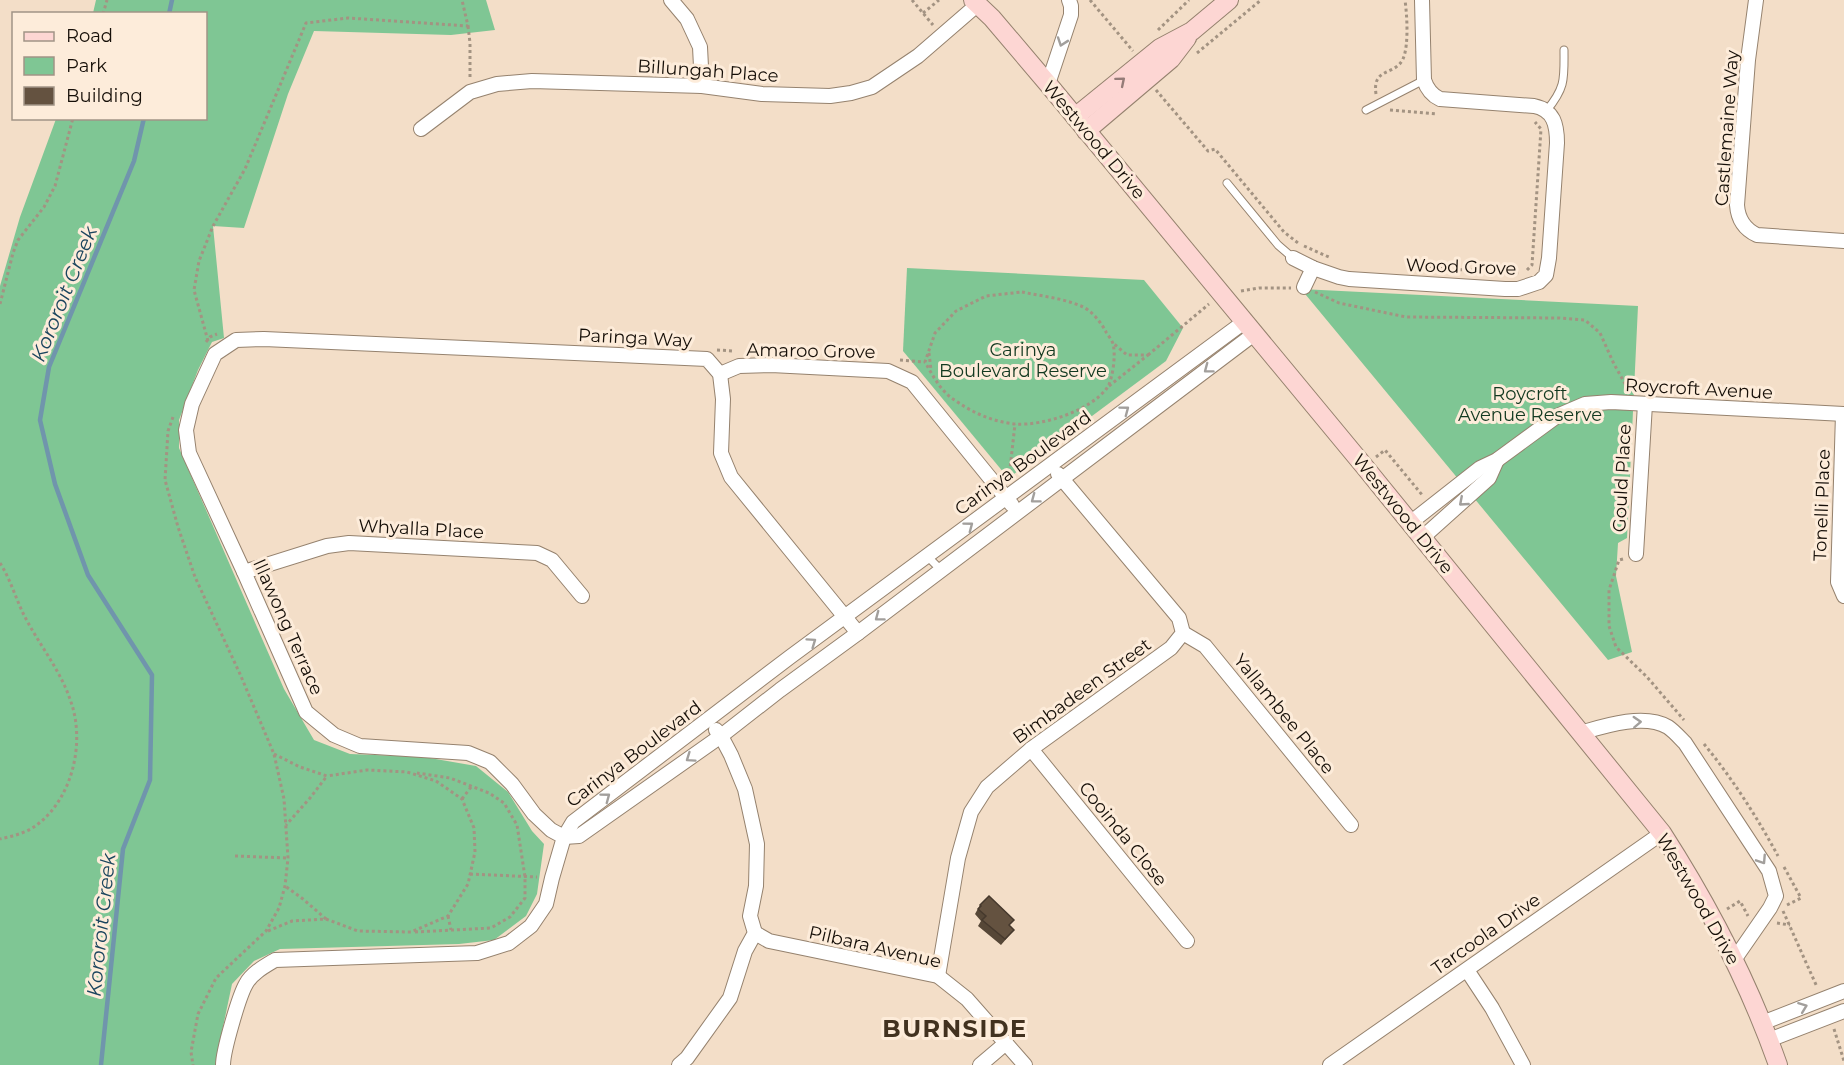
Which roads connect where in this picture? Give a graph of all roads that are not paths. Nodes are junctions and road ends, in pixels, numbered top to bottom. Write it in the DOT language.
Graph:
graph roads {
  1 [pos="671,0"];
  2 [pos="1069,0"];
  3 [pos="1229,0"];
  4 [pos="1422,0"];
  5 [pos="1756,0"];
  6 [pos="975,3"];
  7 [pos="1564,50"];
  8 [pos="1424,80"];
  9 [pos="1048,84"];
  10 [pos="702,86"];
  11 [pos="1366,110"];
  12 [pos="1547,110"];
  13 [pos="1081,124"];
  14 [pos="421,129"];
  15 [pos="1227,183"];
  16 [pos="1844,241"];
  17 [pos="1293,258"];
  18 [pos="1313,268"];
  19 [pos="1304,287"];
  20 [pos="1249,328"];
  21 [pos="236,340"];
  22 [pos="720,374"];
  23 [pos="1170,377"];
  24 [pos="1179,391"];
  25 [pos="1645,404"];
  26 [pos="1843,414"];
  27 [pos="1107,424"];
  28 [pos="1117,438"];
  29 [pos="1497,460"];
  30 [pos="1050,465"];
  31 [pos="1062,479"];
  32 [pos="1007,498"];
  33 [pos="1018,512"];
  34 [pos="1410,523"];
  35 [pos="1422,538"];
  36 [pos="1636,554"];
  37 [pos="928,557"];
  38 [pos="941,570"];
  39 [pos="244,572"];
  40 [pos="1844,596"];
  41 [pos="582,597"];
  42 [pos="846,618"];
  43 [pos="858,633"];
  44 [pos="1183,633"];
  45 [pos="790,657"];
  46 [pos="803,672"];
  47 [pos="766,675"];
  48 [pos="780,690"];
  49 [pos="708,721"];
  50 [pos="1580,733"];
  51 [pos="722,736"];
  52 [pos="1031,749"];
  53 [pos="629,779"];
  54 [pos="639,794"];
  55 [pos="1351,825"];
  56 [pos="1662,833"];
  57 [pos="564,837"];
  58 [pos="755,933"];
  59 [pos="1187,941"];
  60 [pos="1734,960"];
  61 [pos="1467,970"];
  62 [pos="938,976"];
  63 [pos="1844,991"];
  64 [pos="1844,1011"];
  65 [pos="1765,1032"];
  66 [pos="1006,1042"];
  67 [pos="223,1065"];
  68 [pos="680,1065"];
  69 [pos="980,1065"];
  70 [pos="1025,1065"];
  71 [pos="1330,1065"];
  72 [pos="1522,1065"];
  73 [pos="1778,1065"];
  1 -- 10 [label="street"];
  2 -- 9 [label="street, one-way"];
  3 -- 13 [label="street"];
  4 -- 8 [label="street"];
  5 -- 16 [label="street, Castlemaine Way"];
  6 -- 9 [label="street, Westwood Drive"];
  6 -- 10 [label="street, Billungah Place"];
  7 -- 12 [label="lane"];
  8 -- 11 [label="lane"];
  8 -- 12 [label="street"];
  9 -- 13 [label="street, Westwood Drive"];
  10 -- 14 [label="street, Billungah Place"];
  12 -- 18 [label="street, Wood Grove"];
  13 -- 20 [label="street, Westwood Drive"];
  15 -- 17 [label="lane, Wood Grove"];
  17 -- 18 [label="street, Wood Grove"];
  18 -- 19 [label="street"];
  20 -- 23 [label="street, Carinya Boulevard"];
  20 -- 24 [label="street, Carinya Boulevard, one-way"];
  20 -- 34 [label="street, Westwood Drive"];
  21 -- 22 [label="street, Paringa Way"];
  21 -- 39 [label="street, Illawong Terrace"];
  22 -- 32 [label="street, Amaroo Grove"];
  22 -- 42 [label="street"];
  23 -- 24 [label="lane"];
  27 -- 23 [label="street, Carinya Boulevard, one-way"];
  24 -- 28 [label="street, Carinya Boulevard"];
  25 -- 26 [label="street, Roycroft Avenue"];
  25 -- 29 [label="street, Roycroft Avenue"];
  25 -- 36 [label="street, Gould Place"];
  26 -- 40 [label="street, Tonelli Place"];
  27 -- 28 [label="lane"];
  27 -- 30 [label="street, Carinya Boulevard"];
  28 -- 31 [label="street, Carinya Boulevard"];
  29 -- 34 [label="street, Roycroft Avenue"];
  29 -- 35 [label="street, Roycroft Avenue, one-way"];
  30 -- 31 [label="street"];
  30 -- 32 [label="street, Carinya Boulevard"];
  31 -- 33 [label="street, Carinya Boulevard, one-way"];
  31 -- 44 [label="street"];
  32 -- 33 [label="street, Amaroo Grove"];
  37 -- 32 [label="street, Carinya Boulevard, one-way"];
  33 -- 38 [label="street, Carinya Boulevard"];
  34 -- 35 [label="street, Westwood Drive"];
  35 -- 50 [label="street, Westwood Drive"];
  37 -- 38 [label="lane"];
  37 -- 42 [label="street, Carinya Boulevard"];
  38 -- 43 [label="street, Carinya Boulevard, one-way"];
  39 -- 41 [label="street, Whyalla Place"];
  39 -- 57 [label="street, Illawong Terrace"];
  42 -- 43 [label="street"];
  45 -- 42 [label="street, Carinya Boulevard, one-way"];
  43 -- 46 [label="street, Carinya Boulevard"];
  44 -- 52 [label="street, Bimbadeen Street"];
  44 -- 55 [label="street, Yallambee Place"];
  45 -- 46 [label="lane"];
  45 -- 47 [label="street, Carinya Boulevard"];
  46 -- 48 [label="street, Carinya Boulevard"];
  47 -- 48 [label="lane"];
  47 -- 49 [label="street, Carinya Boulevard"];
  48 -- 51 [label="street, Carinya Boulevard"];
  49 -- 51 [label="street"];
  49 -- 53 [label="street, Carinya Boulevard"];
  50 -- 56 [label="street, Westwood Drive"];
  50 -- 60 [label="street, one-way"];
  51 -- 54 [label="street, Carinya Boulevard, one-way"];
  51 -- 58 [label="street"];
  52 -- 59 [label="street, Cooinda Close"];
  52 -- 62 [label="street, Bimbadeen Street"];
  53 -- 54 [label="lane"];
  57 -- 53 [label="street, Carinya Boulevard, one-way"];
  54 -- 57 [label="street, Carinya Boulevard"];
  56 -- 60 [label="street, Westwood Drive"];
  56 -- 61 [label="street, Tarcoola Drive"];
  57 -- 67 [label="street"];
  58 -- 62 [label="street, Pilbara Avenue"];
  58 -- 68 [label="street"];
  60 -- 65 [label="street, Westwood Drive"];
  61 -- 71 [label="street, Tarcoola Drive"];
  61 -- 72 [label="street"];
  62 -- 66 [label="street, Pilbara Avenue"];
  65 -- 63 [label="street, one-way"];
  64 -- 65 [label="street"];
  65 -- 73 [label="street, Westwood Drive"];
  66 -- 69 [label="street"];
  66 -- 70 [label="street, Pilbara Avenue"];
}
